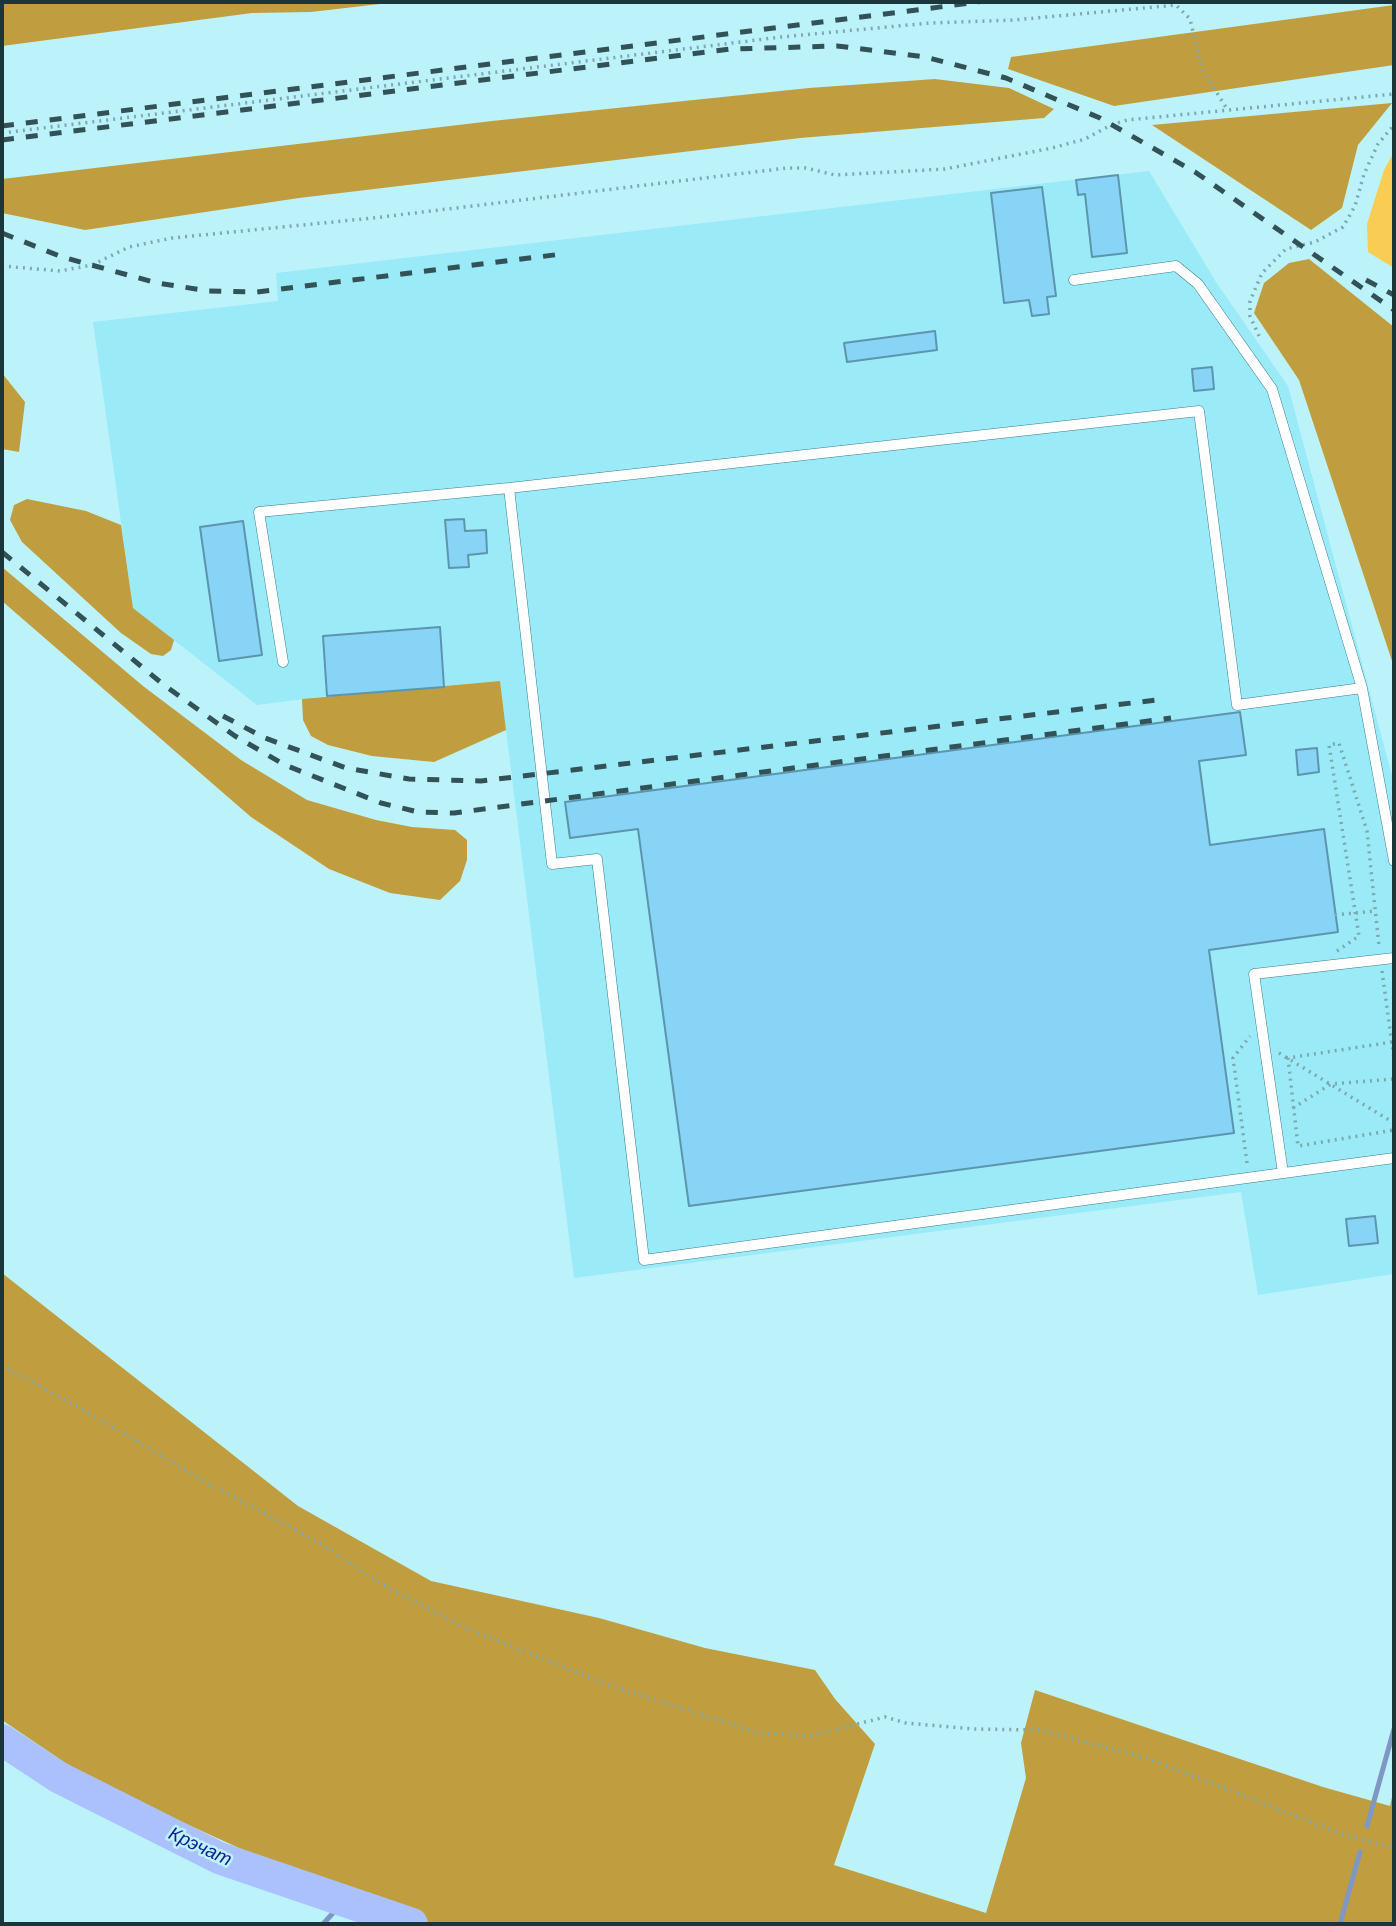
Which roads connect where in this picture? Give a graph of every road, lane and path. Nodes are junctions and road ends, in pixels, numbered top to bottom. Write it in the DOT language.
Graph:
graph roads {
  1 [pos="1394,94"];
  2 [pos="1227,109"];
  3 [pos="1394,125"];
  4 [pos="2,133"];
  5 [pos="2,266"];
  6 [pos="1074,279"];
  7 [pos="1259,336"];
  8 [pos="509,488"];
  9 [pos="283,662"];
  10 [pos="1362,688"];
  11 [pos="1394,861"];
  12 [pos="1376,911"];
  13 [pos="1356,913"];
  14 [pos="1335,915"];
  15 [pos="1336,951"];
  16 [pos="1394,958"];
  17 [pos="1381,960"];
  18 [pos="1261,1021"];
  19 [pos="1392,1042"];
  20 [pos="1264,1044"];
  21 [pos="1288,1058"];
  22 [pos="1394,1059"];
  23 [pos="1394,1079"];
  24 [pos="1331,1084"];
  25 [pos="1293,1108"];
  26 [pos="1394,1123"];
  27 [pos="1394,1130"];
  28 [pos="1298,1146"];
  29 [pos="1281,1157"];
  30 [pos="1394,1158"];
  31 [pos="1283,1173"];
  32 [pos="2,1365"];
  33 [pos="1394,1848"];
  1 -- 2 [label="path"];
  2 -- 4 [label="path"];
  2 -- 5 [label="path"];
  3 -- 7 [label="path"];
  6 -- 10 [label="lane"];
  8 -- 9 [label="lane"];
  8 -- 10 [label="lane"];
  8 -- 31 [label="lane"];
  10 -- 11 [label="lane"];
  12 -- 13 [label="path"];
  12 -- 13 [label="path"];
  12 -- 17 [label="path"];
  13 -- 14 [label="path"];
  13 -- 15 [label="path"];
  16 -- 17 [label="lane"];
  17 -- 18 [label="lane"];
  17 -- 19 [label="path"];
  18 -- 20 [label="lane"];
  18 -- 29 [label="path"];
  19 -- 21 [label="path"];
  19 -- 22 [label="path"];
  20 -- 21 [label="path"];
  20 -- 29 [label="lane"];
  21 -- 24 [label="path"];
  21 -- 25 [label="path"];
  23 -- 24 [label="path"];
  24 -- 25 [label="path"];
  24 -- 26 [label="path"];
  25 -- 28 [label="path"];
  27 -- 28 [label="path"];
  28 -- 29 [label="path"];
  29 -- 31 [label="lane"];
  30 -- 31 [label="lane"];
  32 -- 33 [label="path"];
}
